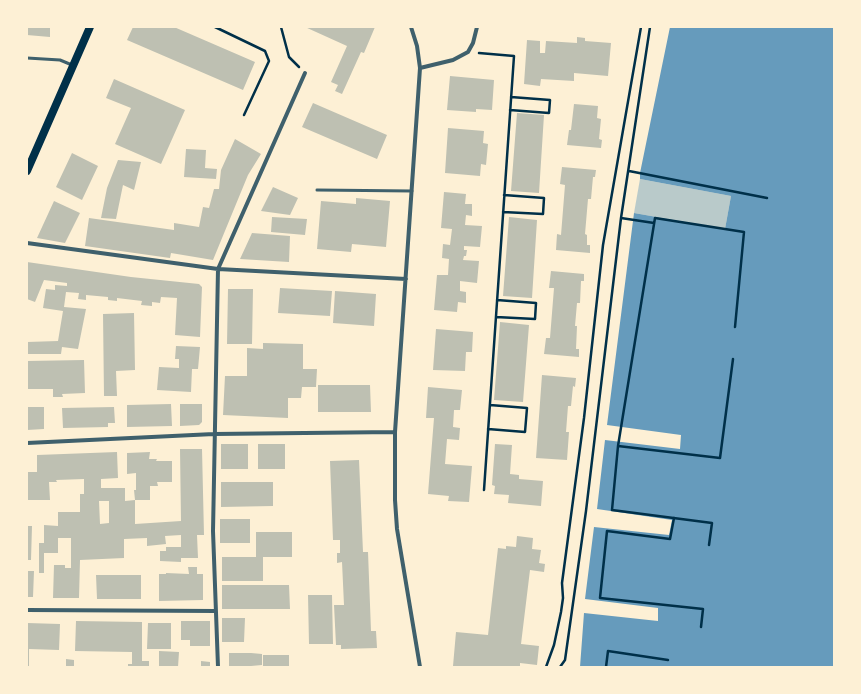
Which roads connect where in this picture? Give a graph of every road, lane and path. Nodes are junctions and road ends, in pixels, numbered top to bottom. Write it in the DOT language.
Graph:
graph roads {
  1 [pos="90,27"];
  2 [pos="215,27"];
  3 [pos="281,27"];
  4 [pos="411,27"];
  5 [pos="477,27"];
  6 [pos="640,27"];
  7 [pos="650,27"];
  8 [pos="468,52"];
  9 [pos="27,58"];
  10 [pos="73,65"];
  11 [pos="420,68"];
  12 [pos="305,73"];
  13 [pos="511,96"];
  14 [pos="510,110"];
  15 [pos="244,116"];
  16 [pos="27,171"];
  17 [pos="629,171"];
  18 [pos="317,190"];
  19 [pos="412,191"];
  20 [pos="504,195"];
  21 [pos="767,198"];
  22 [pos="503,212"];
  23 [pos="622,218"];
  24 [pos="654,223"];
  25 [pos="27,243"];
  26 [pos="218,269"];
  27 [pos="406,280"];
  28 [pos="497,300"];
  29 [pos="496,317"];
  30 [pos="735,327"];
  31 [pos="733,359"];
  32 [pos="490,404"];
  33 [pos="488,429"];
  34 [pos="395,432"];
  35 [pos="214,434"];
  36 [pos="27,443"];
  37 [pos="618,446"];
  38 [pos="484,490"];
  39 [pos="674,518"];
  40 [pos="709,546"];
  41 [pos="27,610"];
  42 [pos="216,611"];
  43 [pos="701,627"];
  44 [pos="668,660"];
  45 [pos="218,667"];
  46 [pos="420,667"];
  47 [pos="546,667"];
  48 [pos="560,667"];
  49 [pos="606,667"];
  1 -- 10 [label="main road"];
  2 -- 15 [label="path"];
  3 -- 12 [label="path"];
  4 -- 11 [label="street"];
  5 -- 8 [label="street"];
  6 -- 47 [label="path"];
  7 -- 17 [label="path"];
  8 -- 11 [label="street"];
  8 -- 13 [label="path"];
  9 -- 10 [label="lane"];
  10 -- 16 [label="main road"];
  11 -- 19 [label="street"];
  12 -- 26 [label="street"];
  13 -- 14 [label="path"];
  13 -- 14 [label="path"];
  14 -- 20 [label="path"];
  17 -- 21 [label="path"];
  17 -- 23 [label="path"];
  18 -- 19 [label="lane"];
  19 -- 27 [label="street"];
  20 -- 22 [label="path"];
  20 -- 22 [label="path"];
  22 -- 28 [label="path"];
  23 -- 24 [label="path"];
  23 -- 48 [label="path"];
  24 -- 30 [label="path"];
  24 -- 37 [label="path"];
  25 -- 26 [label="street"];
  26 -- 27 [label="street"];
  26 -- 35 [label="street"];
  27 -- 34 [label="street"];
  28 -- 29 [label="path"];
  28 -- 29 [label="path"];
  29 -- 32 [label="path"];
  31 -- 37 [label="path"];
  32 -- 33 [label="path"];
  32 -- 33 [label="path"];
  33 -- 38 [label="path"];
  34 -- 35 [label="street"];
  34 -- 46 [label="street"];
  35 -- 36 [label="street"];
  35 -- 42 [label="street"];
  37 -- 39 [label="path"];
  39 -- 40 [label="path"];
  39 -- 43 [label="path"];
  41 -- 42 [label="street"];
  42 -- 45 [label="street"];
  44 -- 49 [label="path"];
}
